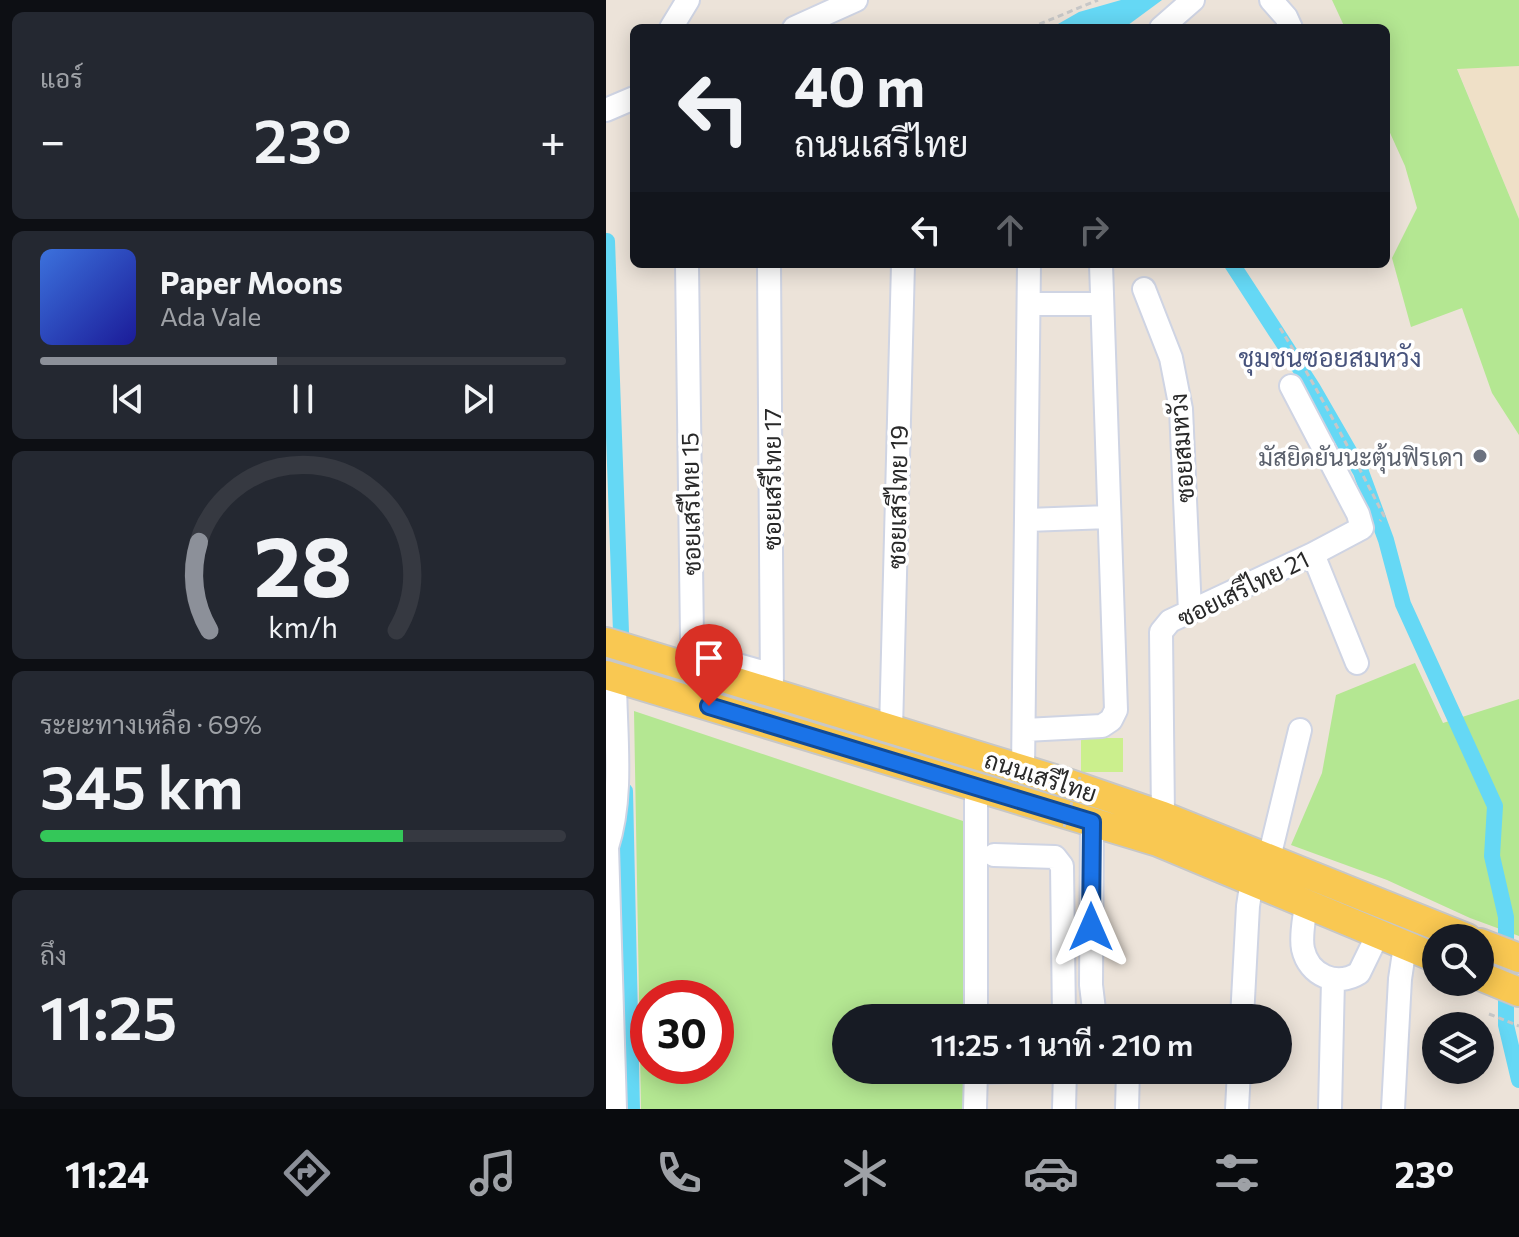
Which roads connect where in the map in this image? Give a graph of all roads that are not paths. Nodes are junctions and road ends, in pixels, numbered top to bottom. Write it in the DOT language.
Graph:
graph roads {
  1 [pos="688,0"];
  2 [pos="856,0"];
  3 [pos="1193,0"];
  4 [pos="1271,0"];
  5 [pos="836,6"];
  6 [pos="673,24"];
  7 [pos="802,24"];
  8 [pos="1166,24"];
  9 [pos="1289,24"];
  10 [pos="687,268"];
  11 [pos="769,268"];
  12 [pos="903,268"];
  13 [pos="1029,268"];
  14 [pos="1101,268"];
  15 [pos="1144,289"];
  16 [pos="1029,304"];
  17 [pos="1102,304"];
  18 [pos="1291,386"];
  19 [pos="1109,517"];
  20 [pos="1027,520"];
  21 [pos="1313,554"];
  22 [pos="1190,612"];
  23 [pos="606,642"];
  24 [pos="1357,663"];
  25 [pos="617,679"];
  26 [pos="772,693"];
  27 [pos="891,730"];
  28 [pos="1025,730"];
  29 [pos="1300,730"];
  30 [pos="1023,770"];
  31 [pos="976,786"];
  32 [pos="1163,816"];
  33 [pos="1092,822"];
  34 [pos="606,845"];
  35 [pos="994,855"];
  36 [pos="1262,874"];
  37 [pos="1306,903"];
  38 [pos="1431,924"];
  39 [pos="1378,934"];
  40 [pos="1405,946"];
  41 [pos="1494,948"];
  42 [pos="1422,953"];
  43 [pos="1519,958"];
  44 [pos="1333,980"];
  45 [pos="976,1004"];
  46 [pos="1064,1004"];
  47 [pos="1093,1004"];
  48 [pos="1243,1004"];
  49 [pos="976,1084"];
  50 [pos="1065,1084"];
  51 [pos="1128,1084"];
  52 [pos="1238,1084"];
  53 [pos="615,1109"];
  54 [pos="975,1109"];
  55 [pos="1064,1109"];
  56 [pos="1127,1109"];
  57 [pos="1237,1109"];
  58 [pos="1330,1109"];
  59 [pos="1393,1109"];
  1 -- 6 [label="street"];
  2 -- 5 [label="street"];
  3 -- 8 [label="street"];
  4 -- 9 [label="street"];
  5 -- 7 [label="street"];
  10 -- 26 [label="street, ซอยเสรีไทย 15"];
  11 -- 26 [label="street, ซอยเสรีไทย 17"];
  12 -- 27 [label="street, ซอยเสรีไทย 19"];
  13 -- 16 [label="street"];
  14 -- 17 [label="street"];
  15 -- 22 [label="street, ซอยสมหวัง"];
  16 -- 17 [label="street"];
  16 -- 20 [label="street"];
  17 -- 19 [label="street"];
  18 -- 21 [label="street, ซอยเสรีไทย 21"];
  19 -- 20 [label="street"];
  19 -- 28 [label="street"];
  20 -- 28 [label="street"];
  21 -- 22 [label="street, ซอยเสรีไทย 21"];
  21 -- 24 [label="street"];
  22 -- 32 [label="street, ซอยเสรีไทย 21"];
  23 -- 26 [label="main road, ถนนเสรีไทย"];
  25 -- 31 [label="main road, ถนนเสรีไทย"];
  25 -- 34 [label="street"];
  26 -- 27 [label="main road, ถนนเสรีไทย"];
  27 -- 30 [label="main road, ถนนเสรีไทย"];
  28 -- 30 [label="street"];
  29 -- 36 [label="street"];
  30 -- 32 [label="main road, ถนนเสรีไทย"];
  31 -- 33 [label="main road, ถนนเสรีไทย"];
  31 -- 45 [label="street"];
  32 -- 36 [label="main road, ถนนเสรีไทย"];
  33 -- 36 [label="main road, ถนนเสรีไทย"];
  33 -- 47 [label="street"];
  34 -- 53 [label="street"];
  35 -- 46 [label="street"];
  36 -- 37 [label="main road, ถนนเสรีไทย"];
  36 -- 38 [label="main road, ถนนเสรีไทย"];
  36 -- 48 [label="street"];
  37 -- 39 [label="main road, ถนนเสรีไทย"];
  37 -- 44 [label="street"];
  39 -- 40 [label="main road, ถนนเสรีไทย"];
  39 -- 44 [label="street"];
  40 -- 42 [label="main road, ถนนเสรีไทย"];
  40 -- 59 [label="street"];
  41 -- 43 [label="main road"];
  44 -- 58 [label="street"];
  49 -- 54 [label="street"];
  50 -- 55 [label="street"];
  51 -- 56 [label="street"];
  52 -- 57 [label="street"];
}
